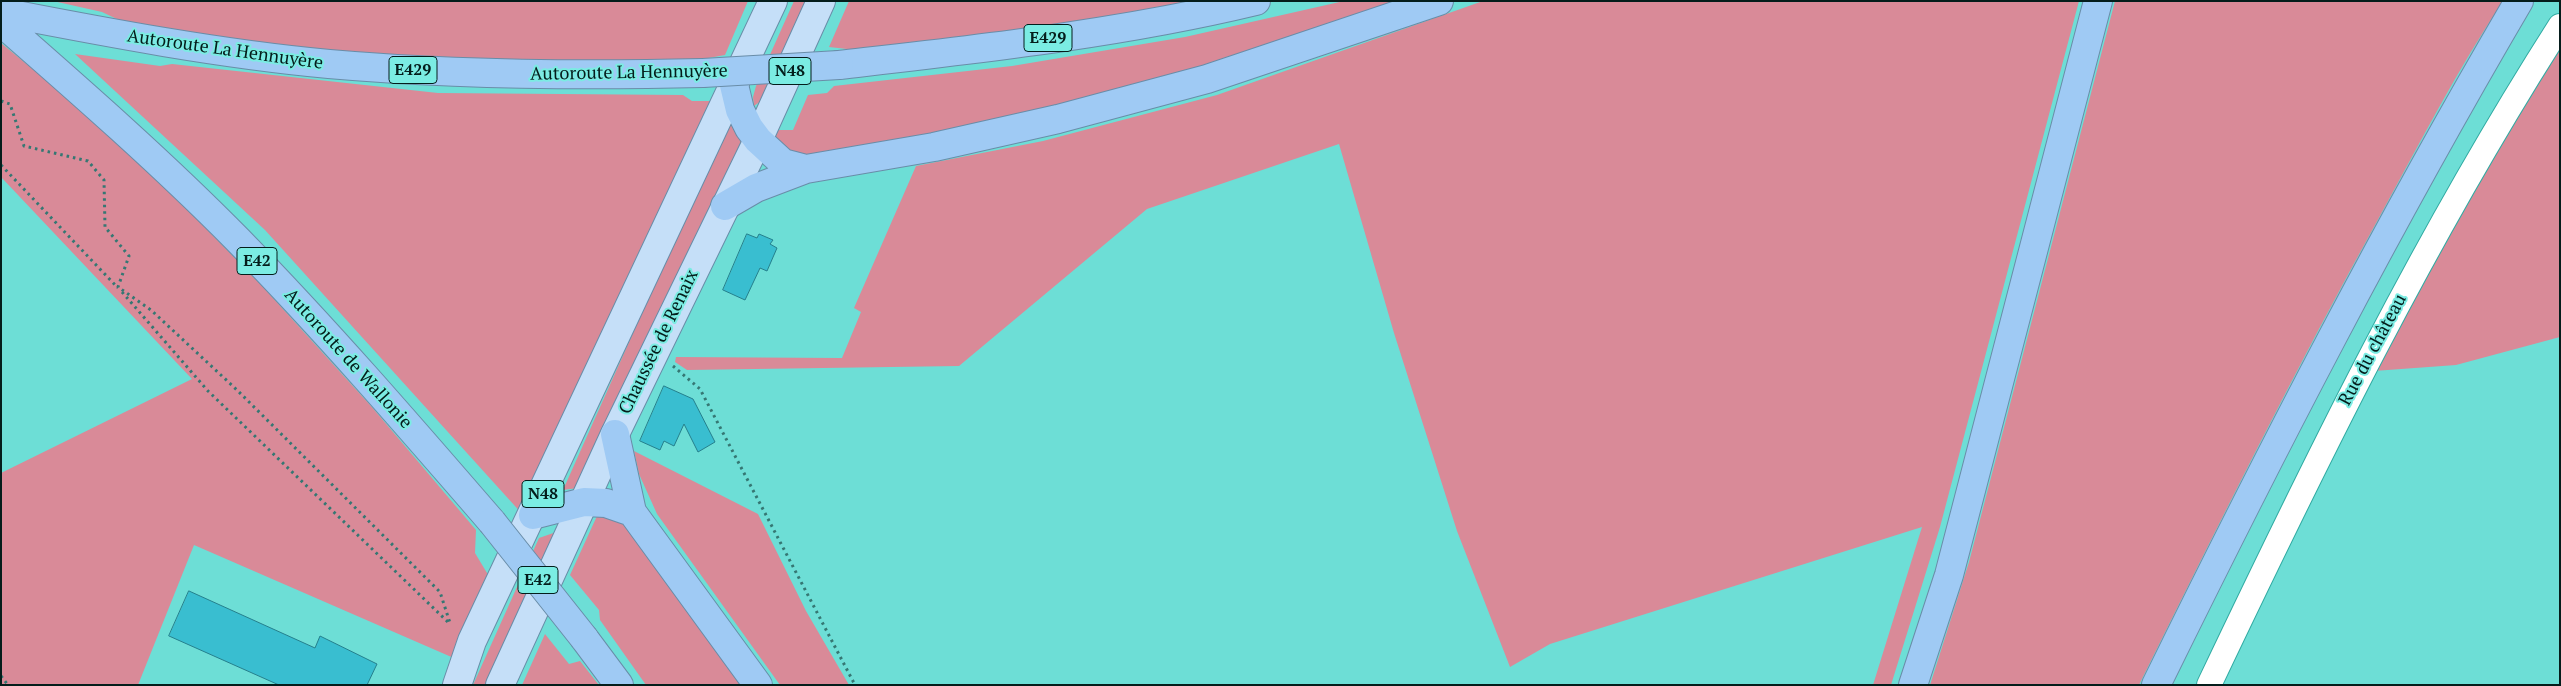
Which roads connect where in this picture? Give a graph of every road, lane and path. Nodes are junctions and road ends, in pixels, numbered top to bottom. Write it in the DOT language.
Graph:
graph roads {
  1 [pos="773,1"];
  2 [pos="821,1"];
  3 [pos="1256,1"];
  4 [pos="1439,1"];
  5 [pos="2098,1"];
  6 [pos="2519,1"];
  7 [pos="1,12"];
  8 [pos="1,22"];
  9 [pos="2560,26"];
  10 [pos="734,85"];
  11 [pos="1,101"];
  12 [pos="758,140"];
  13 [pos="1,165"];
  14 [pos="806,169"];
  15 [pos="724,206"];
  16 [pos="118,288"];
  17 [pos="655,350"];
  18 [pos="615,434"];
  19 [pos="584,502"];
  20 [pos="632,512"];
  21 [pos="533,515"];
  22 [pos="450,624"];
  23 [pos="472,641"];
  24 [pos="1,676"];
  25 [pos="8,685"];
  26 [pos="457,685"];
  27 [pos="500,685"];
  28 [pos="619,685"];
  29 [pos="758,685"];
  30 [pos="855,685"];
  31 [pos="1913,685"];
  32 [pos="2156,685"];
  33 [pos="2209,685"];
  1 -- 10 [label="main road, N48"];
  2 -- 12 [label="main road, Chaussée de Renaix / N48"];
  3 -- 7 [label="highway, Autoroute La Hennuyère / E429, bridge"];
  4 -- 14 [label="highway"];
  5 -- 31 [label="highway"];
  6 -- 32 [label="highway"];
  8 -- 28 [label="highway, Autoroute de Wallonie / E42, bridge"];
  9 -- 33 [label="street, Rue du château"];
  10 -- 12 [label="highway"];
  10 -- 21 [label="main road, N48"];
  11 -- 16 [label="path"];
  12 -- 14 [label="highway"];
  12 -- 15 [label="main road, Chaussée de Renaix / N48"];
  13 -- 16 [label="path"];
  14 -- 15 [label="highway"];
  15 -- 17 [label="main road, Chaussée de Renaix / N48"];
  16 -- 22 [label="path"];
  16 -- 22 [label="path"];
  17 -- 18 [label="main road, Chaussée de Renaix / N48"];
  17 -- 30 [label="path"];
  18 -- 19 [label="main road, Chaussée de Renaix / N48"];
  18 -- 20 [label="highway"];
  19 -- 20 [label="highway"];
  19 -- 21 [label="highway"];
  19 -- 27 [label="main road, Chaussée de Renaix / N48"];
  20 -- 29 [label="highway"];
  21 -- 23 [label="main road, N48"];
  22 -- 23 [label="path"];
  23 -- 26 [label="main road, N48"];
  24 -- 25 [label="path"];
}
